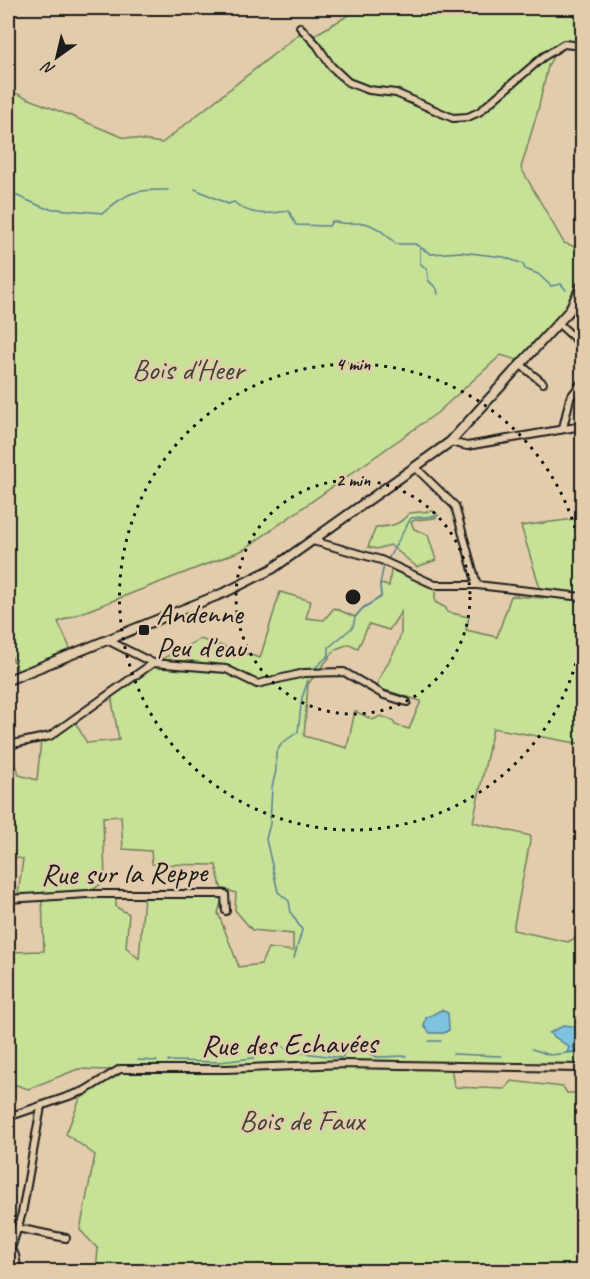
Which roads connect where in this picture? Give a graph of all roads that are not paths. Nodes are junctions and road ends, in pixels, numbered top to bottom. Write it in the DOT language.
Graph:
graph roads {
  1 [pos="300,27"];
  2 [pos="582,46"];
  3 [pos="582,124"];
  4 [pos="582,172"];
  5 [pos="582,285"];
  6 [pos="579,303"];
  7 [pos="558,323"];
  8 [pos="581,344"];
  9 [pos="521,365"];
  10 [pos="582,382"];
  11 [pos="543,384"];
  12 [pos="582,426"];
  13 [pos="563,428"];
  14 [pos="450,442"];
  15 [pos="415,468"];
  16 [pos="313,541"];
  17 [pos="477,585"];
  18 [pos="582,597"];
  19 [pos="107,640"];
  20 [pos="153,663"];
  21 [pos="8,680"];
  22 [pos="407,702"];
  23 [pos="8,745"];
  24 [pos="8,899"];
  25 [pos="226,910"];
  26 [pos="582,1068"];
  27 [pos="41,1107"];
  28 [pos="8,1117"];
  29 [pos="17,1228"];
  30 [pos="66,1238"];
  31 [pos="10,1250"];
  32 [pos="8,1259"];
  33 [pos="18,1272"];
  1 -- 2 [label="street"];
  3 -- 4 [label="main road"];
  5 -- 6 [label="main road"];
  6 -- 7 [label="main road"];
  7 -- 8 [label="street"];
  7 -- 9 [label="main road"];
  9 -- 11 [label="street"];
  9 -- 14 [label="main road"];
  10 -- 13 [label="street"];
  12 -- 13 [label="street"];
  13 -- 14 [label="street"];
  14 -- 15 [label="main road"];
  15 -- 16 [label="main road"];
  15 -- 17 [label="street"];
  16 -- 17 [label="street"];
  16 -- 19 [label="main road"];
  17 -- 18 [label="street"];
  19 -- 20 [label="street"];
  19 -- 21 [label="main road"];
  20 -- 22 [label="street"];
  20 -- 23 [label="street"];
  24 -- 25 [label="street, Rue sur la Reppe"];
  26 -- 27 [label="street, Rue des Echavées"];
  27 -- 28 [label="street, Rue des Echavées"];
  27 -- 29 [label="street"];
  29 -- 30 [label="street"];
  29 -- 31 [label="street"];
  31 -- 32 [label="street"];
  31 -- 33 [label="street"];
}
